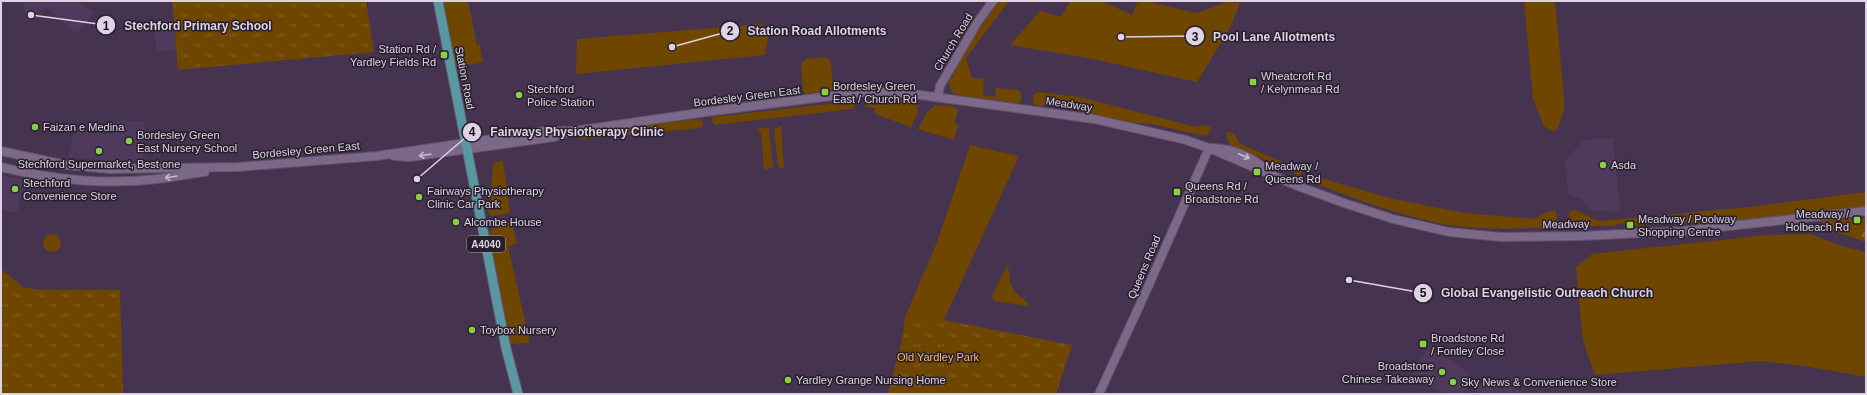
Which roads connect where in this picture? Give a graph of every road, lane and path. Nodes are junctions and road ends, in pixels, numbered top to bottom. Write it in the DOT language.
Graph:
graph roads {
  1 [pos="438,1"];
  2 [pos="993,1"];
  3 [pos="923,95"];
  4 [pos="938,97"];
  5 [pos="467,145"];
  6 [pos="1209,148"];
  7 [pos="1,151"];
  8 [pos="377,156"];
  9 [pos="1,167"];
  10 [pos="238,167"];
  11 [pos="1866,211"];
  12 [pos="518,394"];
  13 [pos="1098,394"];
  1 -- 5 [label="main road, Station Road / A4040"];
  2 -- 4 [label="street, Church Road"];
  3 -- 4 [label="street, Meadway"];
  3 -- 5 [label="street, Bordesley Green East"];
  4 -- 6 [label="street, Meadway"];
  5 -- 8 [label="street, Bordesley Green East"];
  5 -- 8 [label="street, Bordesley Green East, one-way"];
  5 -- 12 [label="main road, Station Road / A4040"];
  6 -- 11 [label="street, Meadway"];
  6 -- 13 [label="street, Queens Road"];
  7 -- 10 [label="street, Bordesley Green East"];
  8 -- 10 [label="street, Bordesley Green East"];
  10 -- 9 [label="street, Bordesley Green East, one-way"];
}
